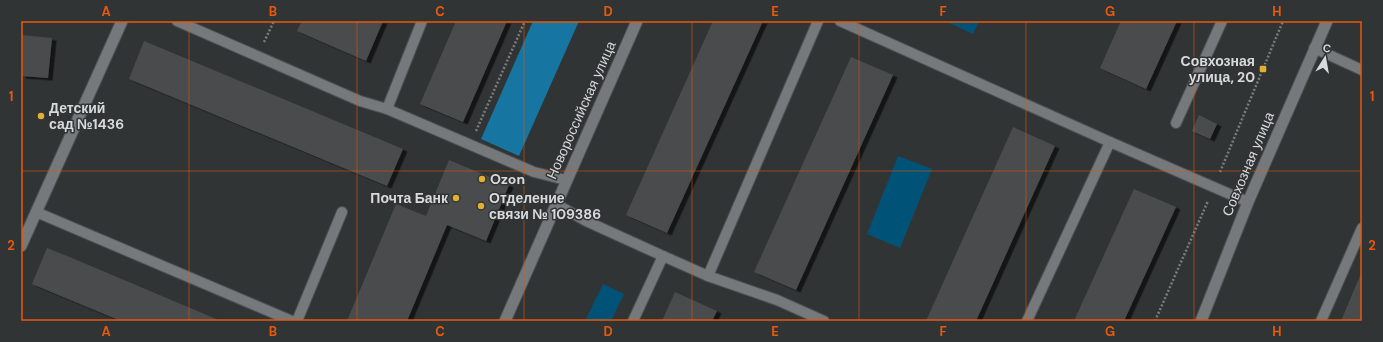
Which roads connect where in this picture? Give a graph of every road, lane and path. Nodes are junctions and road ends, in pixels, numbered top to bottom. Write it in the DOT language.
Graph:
graph roads {
  1 [pos="122,21"];
  2 [pos="177,21"];
  3 [pos="274,21"];
  4 [pos="422,21"];
  5 [pos="525,21"];
  6 [pos="637,21"];
  7 [pos="818,21"];
  8 [pos="840,21"];
  9 [pos="1222,21"];
  10 [pos="1327,21"];
  11 [pos="1314,48"];
  12 [pos="258,56"];
  13 [pos="1362,70"];
  14 [pos="387,109"];
  15 [pos="1176,123"];
  16 [pos="1110,142"];
  17 [pos="470,144"];
  18 [pos="566,180"];
  19 [pos="1248,202"];
  20 [pos="556,204"];
  21 [pos="36,212"];
  22 [pos="342,212"];
  23 [pos="1362,228"];
  24 [pos="21,246"];
  25 [pos="664,256"];
  26 [pos="708,276"];
  27 [pos="292,321"];
  28 [pos="297,321"];
  29 [pos="505,321"];
  30 [pos="633,321"];
  31 [pos="824,321"];
  32 [pos="1027,321"];
  33 [pos="1201,321"];
  34 [pos="1321,321"];
  1 -- 21 [label="street"];
  2 -- 12 [label="lane"];
  3 -- 12 [label="path"];
  4 -- 14 [label="lane"];
  5 -- 17 [label="path"];
  6 -- 18 [label="street, Новороссийская улица"];
  7 -- 26 [label="lane"];
  8 -- 16 [label="lane"];
  9 -- 15 [label="lane"];
  10 -- 11 [label="street, Совхозная улица"];
  11 -- 13 [label="lane"];
  11 -- 19 [label="street, Совхозная улица"];
  12 -- 14 [label="lane"];
  14 -- 17 [label="lane"];
  16 -- 19 [label="lane"];
  16 -- 32 [label="lane"];
  17 -- 18 [label="lane"];
  18 -- 20 [label="street, Новороссийская улица"];
  19 -- 33 [label="street, Совхозная улица"];
  20 -- 25 [label="lane"];
  20 -- 29 [label="street, Новороссийская улица"];
  21 -- 24 [label="street"];
  21 -- 27 [label="lane"];
  22 -- 28 [label="lane"];
  23 -- 34 [label="lane"];
  25 -- 26 [label="lane"];
  25 -- 30 [label="lane"];
  26 -- 31 [label="lane"];
}
